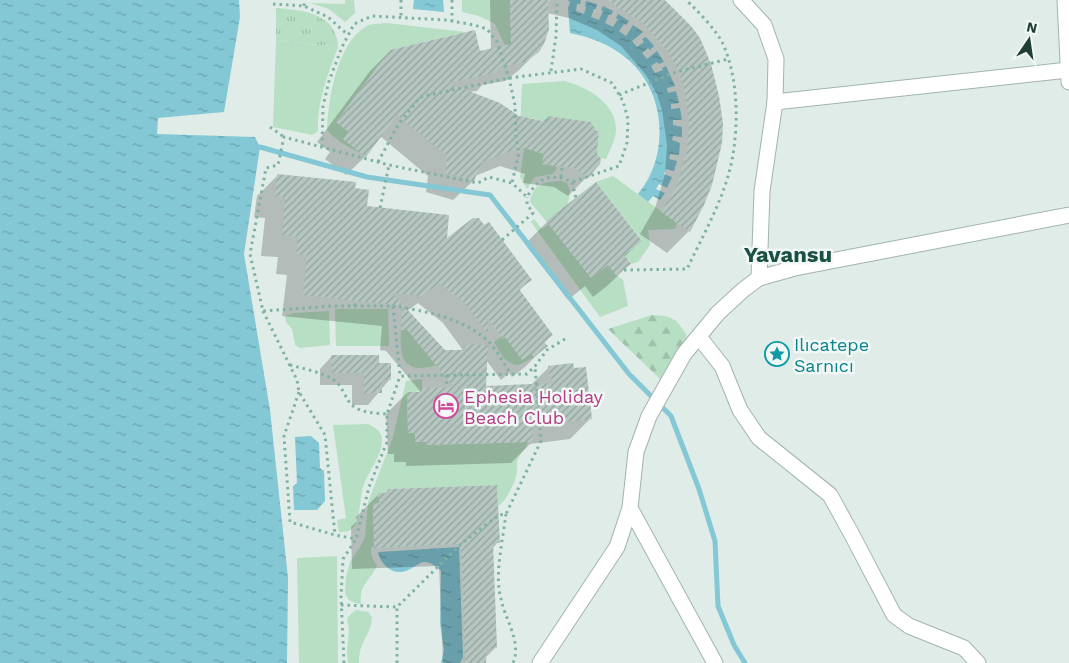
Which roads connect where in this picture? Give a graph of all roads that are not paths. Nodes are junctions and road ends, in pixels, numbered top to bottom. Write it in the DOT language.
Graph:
graph roads {
  1 [pos="741,0"];
  2 [pos="1065,0"];
  3 [pos="1069,76"];
  4 [pos="775,102"];
  5 [pos="1069,215"];
  6 [pos="759,278"];
  7 [pos="699,337"];
  8 [pos="630,508"];
  9 [pos="540,663"];
  10 [pos="715,663"];
  11 [pos="978,663"];
  1 -- 4 [label="street"];
  2 -- 3 [label="street"];
  3 -- 4 [label="street"];
  4 -- 6 [label="street"];
  5 -- 6 [label="street"];
  6 -- 7 [label="street"];
  7 -- 8 [label="street"];
  7 -- 11 [label="street"];
  8 -- 9 [label="street"];
  8 -- 10 [label="street"];
}
